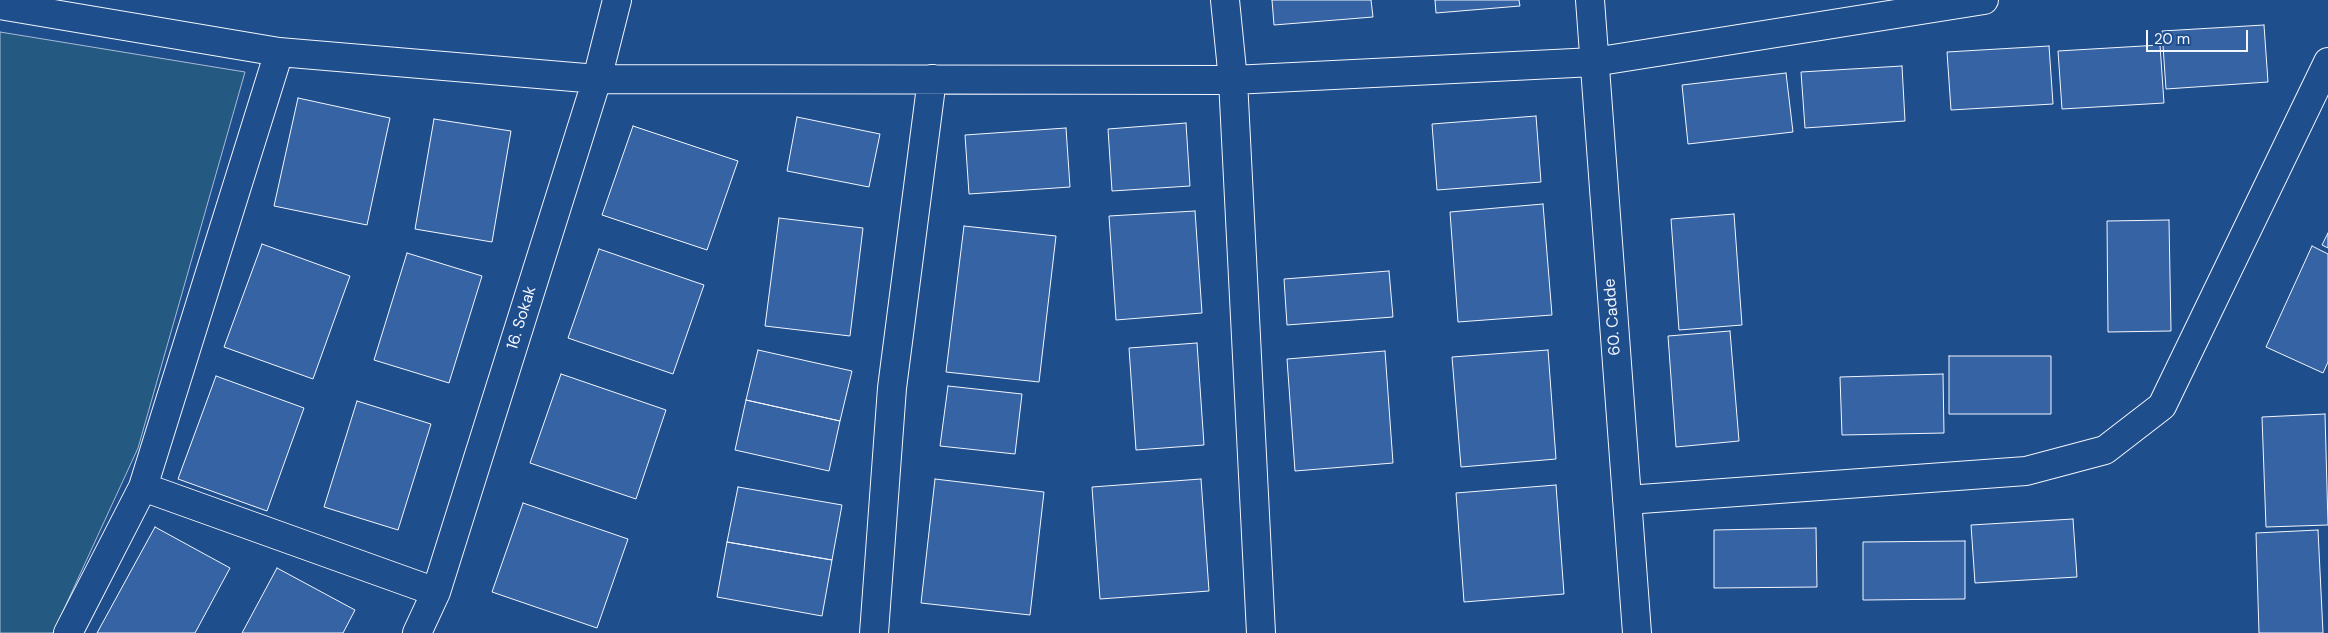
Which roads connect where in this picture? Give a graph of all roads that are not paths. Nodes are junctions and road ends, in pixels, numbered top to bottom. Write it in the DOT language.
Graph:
graph roads {
  1 [pos="617,0"];
  2 [pos="1225,0"];
  3 [pos="1590,0"];
  4 [pos="1984,0"];
  5 [pos="0,5"];
  6 [pos="28,5"];
  7 [pos="280,52"];
  8 [pos="1594,62"];
  9 [pos="2328,62"];
  10 [pos="597,79"];
  11 [pos="932,80"];
  12 [pos="1233,80"];
  13 [pos="143,487"];
  14 [pos="1627,500"];
  15 [pos="436,592"];
  16 [pos="68,633"];
  17 [pos="417,633"];
  18 [pos="874,633"];
  19 [pos="1260,633"];
  20 [pos="1638,633"];
  1 -- 10 [label="street, 16. Sokak"];
  2 -- 12 [label="street"];
  3 -- 8 [label="street, 60. Cadde"];
  4 -- 8 [label="street"];
  5 -- 6 [label="street"];
  6 -- 7 [label="street"];
  7 -- 10 [label="street"];
  7 -- 13 [label="street"];
  8 -- 12 [label="street"];
  8 -- 14 [label="street, 60. Cadde"];
  9 -- 14 [label="street"];
  10 -- 11 [label="street"];
  10 -- 15 [label="street, 16. Sokak"];
  11 -- 12 [label="street"];
  11 -- 18 [label="street"];
  12 -- 19 [label="street"];
  13 -- 15 [label="street"];
  13 -- 16 [label="street"];
  14 -- 20 [label="street, 60. Cadde"];
  15 -- 17 [label="street, 16. Sokak"];
}
